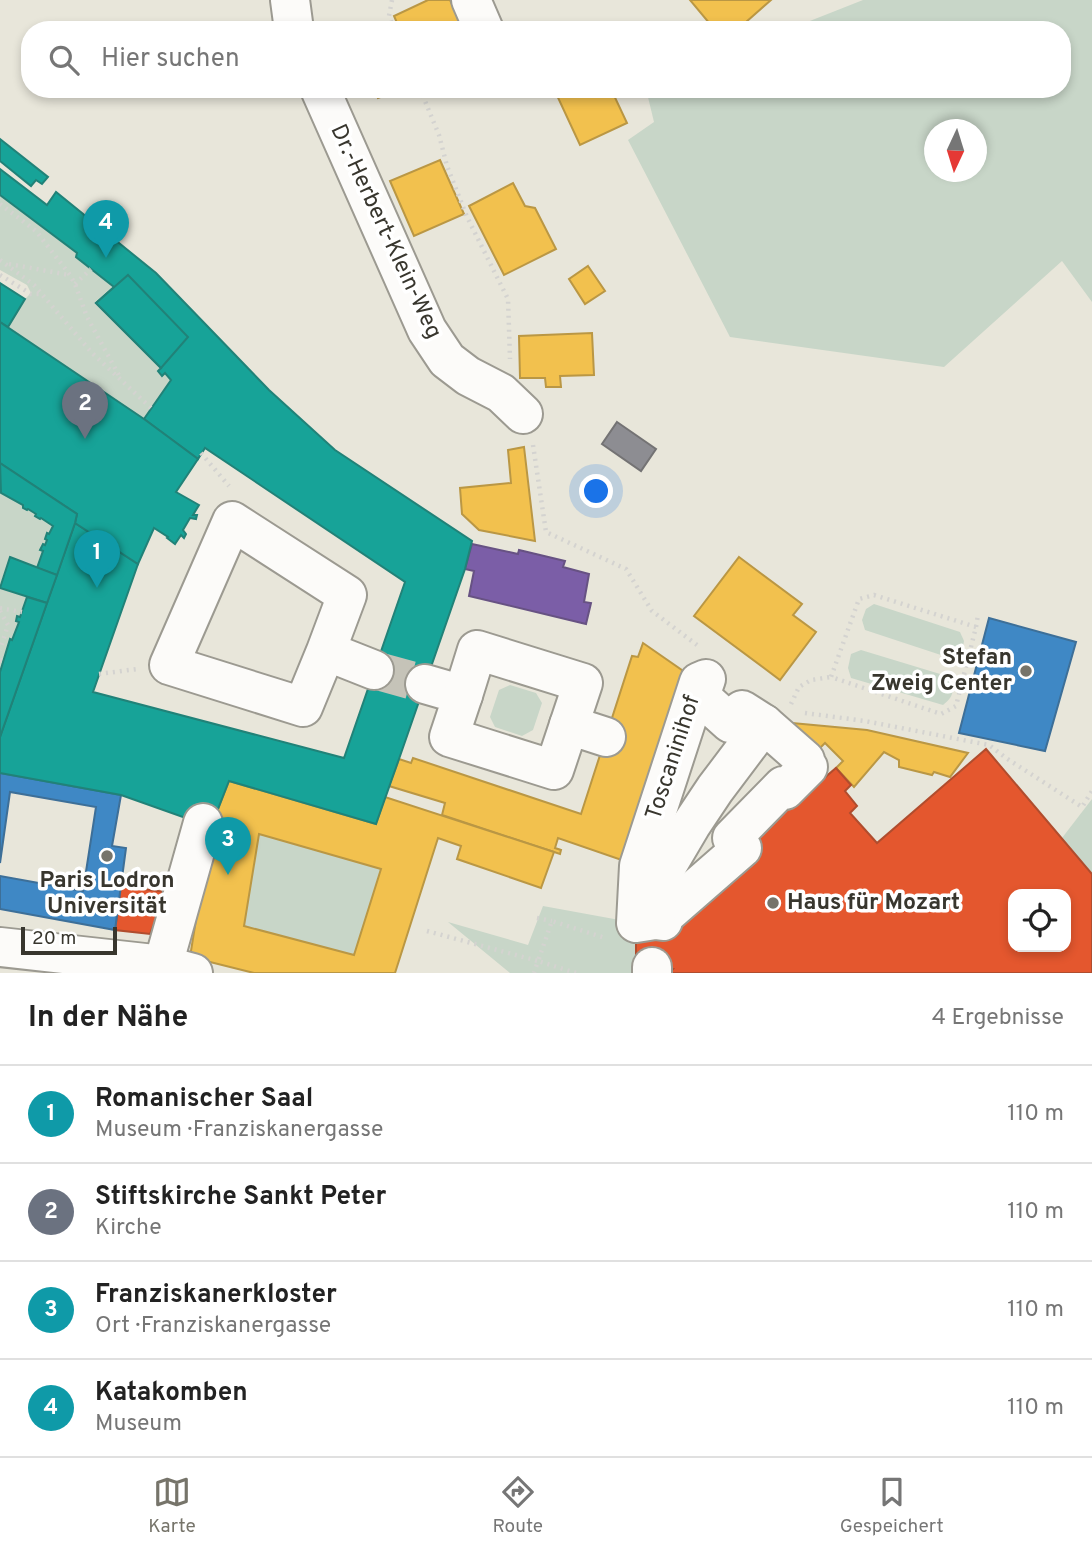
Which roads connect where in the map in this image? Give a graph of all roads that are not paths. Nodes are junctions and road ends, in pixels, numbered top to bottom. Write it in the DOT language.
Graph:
graph roads {
  1 [pos="290,0"];
  2 [pos="471,0"];
  3 [pos="293,21"];
  4 [pos="480,21"];
  5 [pos="324,98"];
  6 [pos="523,414"];
  7 [pos="326,651"];
  8 [pos="374,670"];
  9 [pos="425,684"];
  10 [pos="463,695"];
  11 [pos="784,715"];
  12 [pos="569,725"];
  13 [pos="606,737"];
  14 [pos="674,761"];
  15 [pos="715,789"];
  16 [pos="203,823"];
  17 [pos="655,920"];
  18 [pos="0,947"];
  19 [pos="178,969"];
  1 -- 3 [label="street"];
  2 -- 4 [label="street"];
  5 -- 6 [label="street, Dr.-Herbert-Klein-Weg"];
  7 -- 7 [label="street"];
  7 -- 8 [label="street"];
  9 -- 10 [label="street"];
  10 -- 12 [label="street"];
  10 -- 12 [label="street"];
  11 -- 14 [label="street, Toscaninihof"];
  11 -- 15 [label="street, Toscaninihof"];
  11 -- 17 [label="street, Toscaninihof"];
  12 -- 13 [label="street"];
  14 -- 15 [label="street"];
  14 -- 17 [label="street, Toscaninihof"];
  15 -- 17 [label="street, Toscaninihof"];
  16 -- 19 [label="street"];
  18 -- 19 [label="street"];
}
